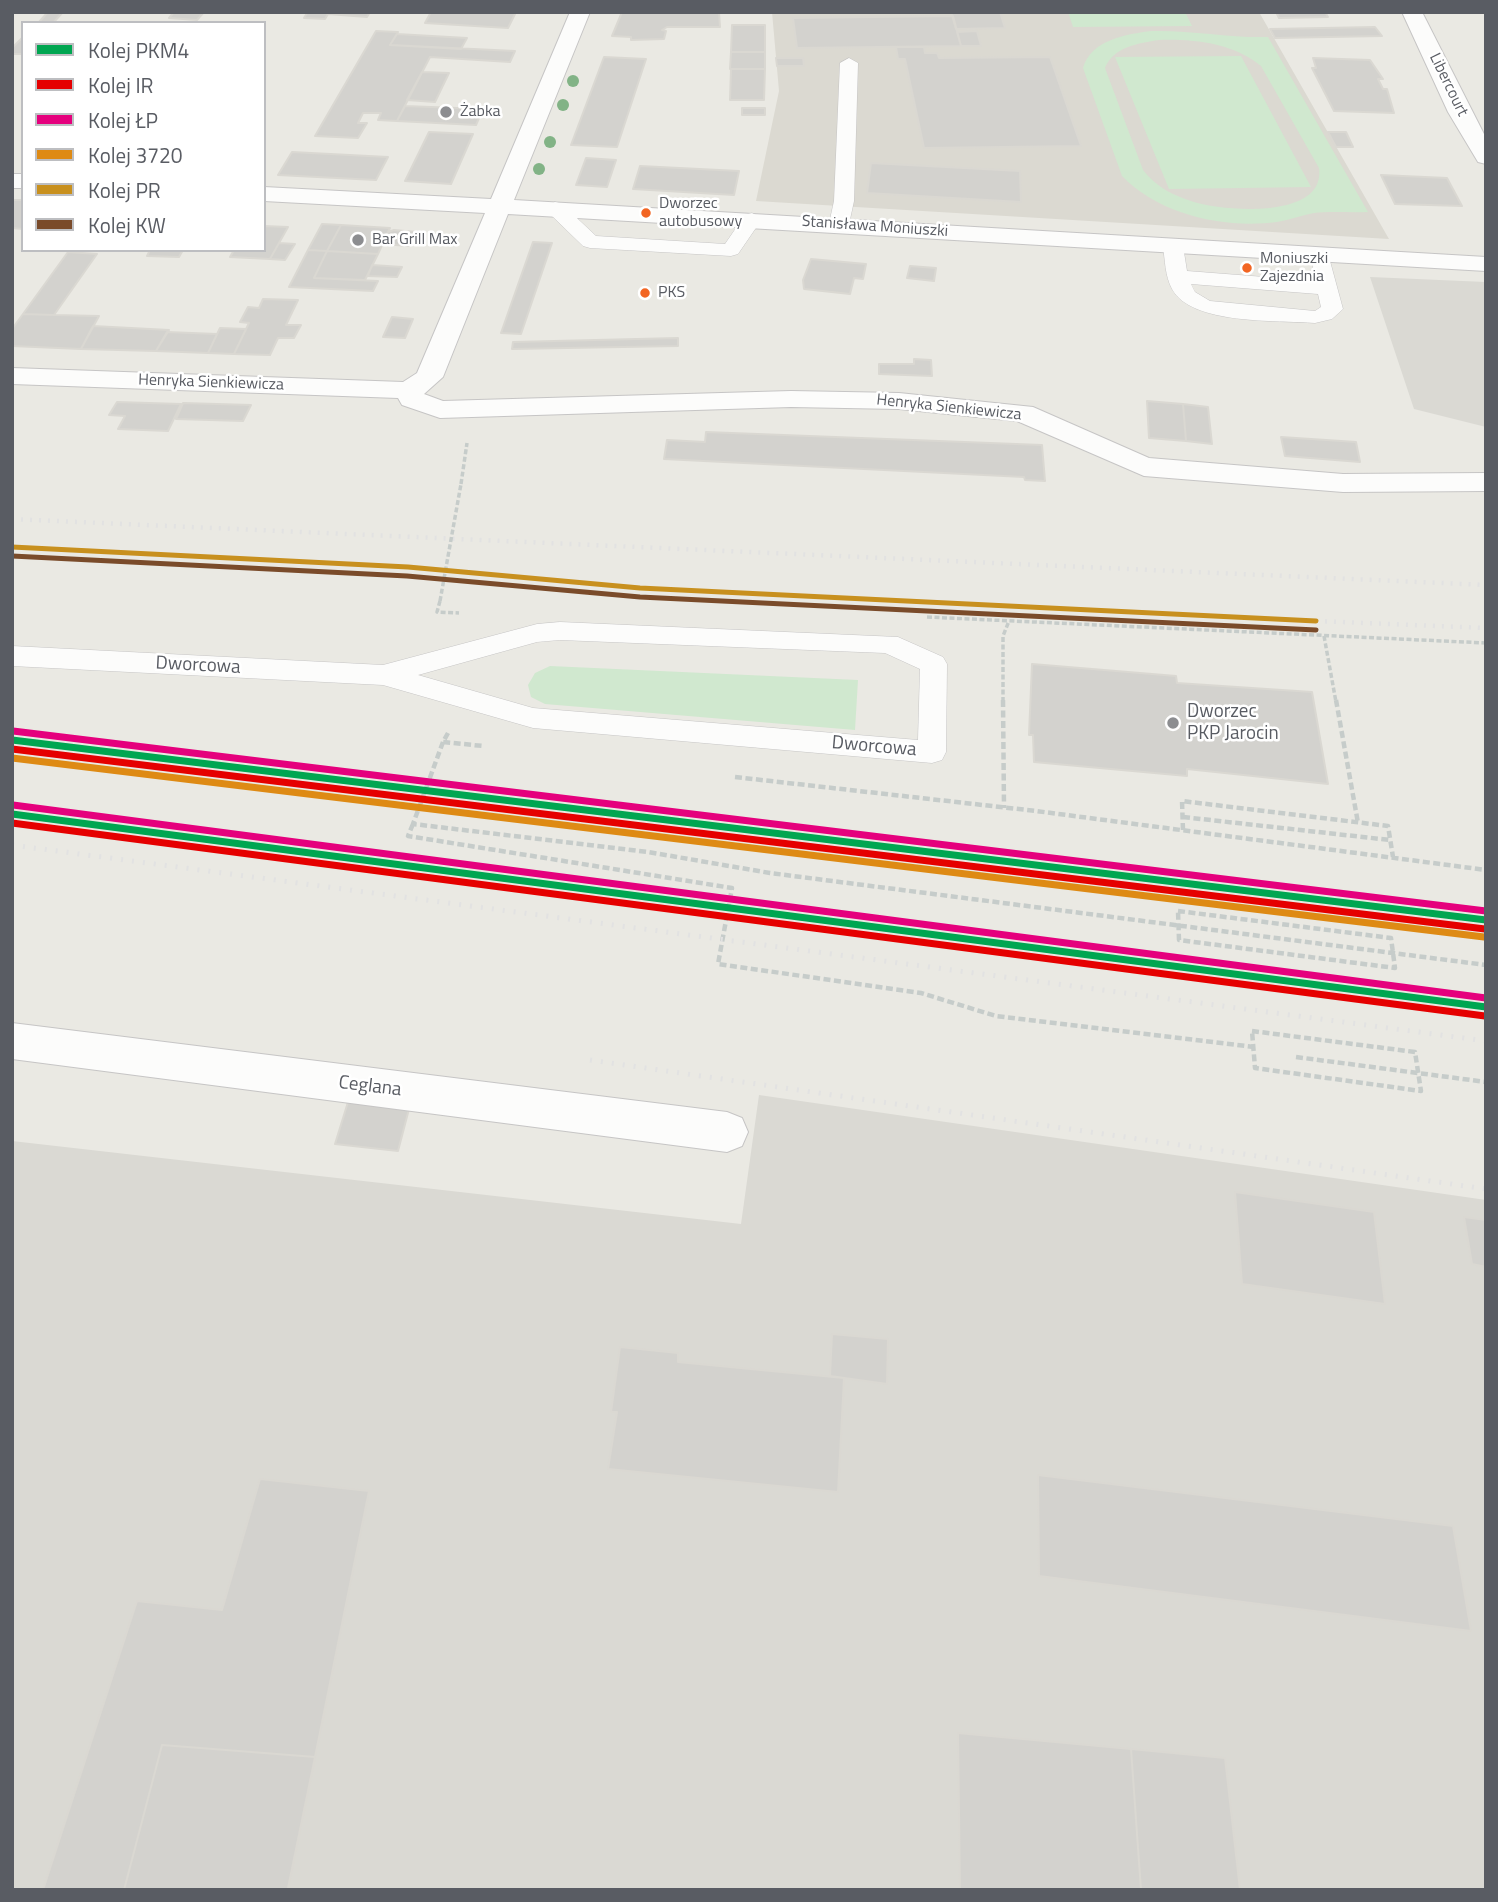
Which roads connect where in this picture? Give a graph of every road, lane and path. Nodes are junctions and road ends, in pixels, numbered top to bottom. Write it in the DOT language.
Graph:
graph roads {
  1 [pos="580,12"];
  2 [pos="1412,12"];
  3 [pos="849,63"];
  4 [pos="1486,157"];
  5 [pos="266,194"];
  6 [pos="499,205"];
  7 [pos="839,224"];
  8 [pos="1173,246"];
  9 [pos="1320,254"];
  10 [pos="1486,264"];
  11 [pos="1179,277"];
  12 [pos="1327,288"];
  13 [pos="12,376"];
  14 [pos="409,390"];
  15 [pos="468,440"];
  16 [pos="1486,482"];
  17 [pos="440,601"];
  18 [pos="926,617"];
  19 [pos="1009,621"];
  20 [pos="1324,636"];
  21 [pos="1486,643"];
  22 [pos="12,656"];
  23 [pos="383,675"];
  24 [pos="467,699"];
  25 [pos="443,742"];
  26 [pos="495,747"];
  27 [pos="726,776"];
  28 [pos="1004,808"];
  29 [pos="1183,817"];
  30 [pos="1358,823"];
  31 [pos="413,824"];
  32 [pos="1183,830"];
  33 [pos="1390,840"];
  34 [pos="1393,858"];
  35 [pos="1486,870"];
  36 [pos="1178,926"];
  37 [pos="1394,953"];
  38 [pos="1486,965"];
  39 [pos="12,1041"];
  40 [pos="1254,1047"];
  41 [pos="1296,1057"];
  42 [pos="1419,1073"];
  43 [pos="1486,1082"];
  44 [pos="727,1132"];
  1 -- 6 [label="street"];
  2 -- 4 [label="street, Libercourt"];
  3 -- 7 [label="lane"];
  5 -- 6 [label="street, Stanisława Moniuszki"];
  6 -- 7 [label="street, Stanisława Moniuszki"];
  6 -- 14 [label="street"];
  7 -- 8 [label="street, Stanisława Moniuszki"];
  8 -- 9 [label="street, Stanisława Moniuszki"];
  8 -- 11 [label="lane"];
  9 -- 10 [label="street, Stanisława Moniuszki"];
  9 -- 12 [label="lane"];
  11 -- 12 [label="lane"];
  11 -- 12 [label="lane"];
  13 -- 14 [label="street, Henryka Sienkiewicza"];
  14 -- 16 [label="street, Henryka Sienkiewicza"];
  15 -- 17 [label="path, bridge"];
  18 -- 19 [label="path"];
  19 -- 20 [label="path"];
  19 -- 28 [label="path"];
  20 -- 21 [label="path"];
  20 -- 30 [label="path"];
  22 -- 23 [label="lane, Dworcowa"];
  23 -- 24 [label="lane, Dworcowa"];
  23 -- 24 [label="lane, Dworcowa"];
  24 -- 25 [label="path"];
  25 -- 26 [label="path"];
  25 -- 31 [label="path"];
  27 -- 28 [label="path"];
  28 -- 32 [label="path"];
  29 -- 30 [label="path"];
  29 -- 32 [label="path"];
  29 -- 33 [label="path"];
  30 -- 33 [label="path"];
  31 -- 36 [label="path"];
  31 -- 40 [label="path"];
  32 -- 34 [label="path"];
  33 -- 34 [label="path"];
  34 -- 35 [label="path"];
  36 -- 37 [label="path"];
  36 -- 37 [label="path"];
  36 -- 37 [label="path"];
  37 -- 38 [label="path"];
  39 -- 44 [label="street, Ceglana"];
  40 -- 42 [label="path"];
  40 -- 42 [label="path"];
  41 -- 42 [label="path"];
  42 -- 43 [label="path"];
}
